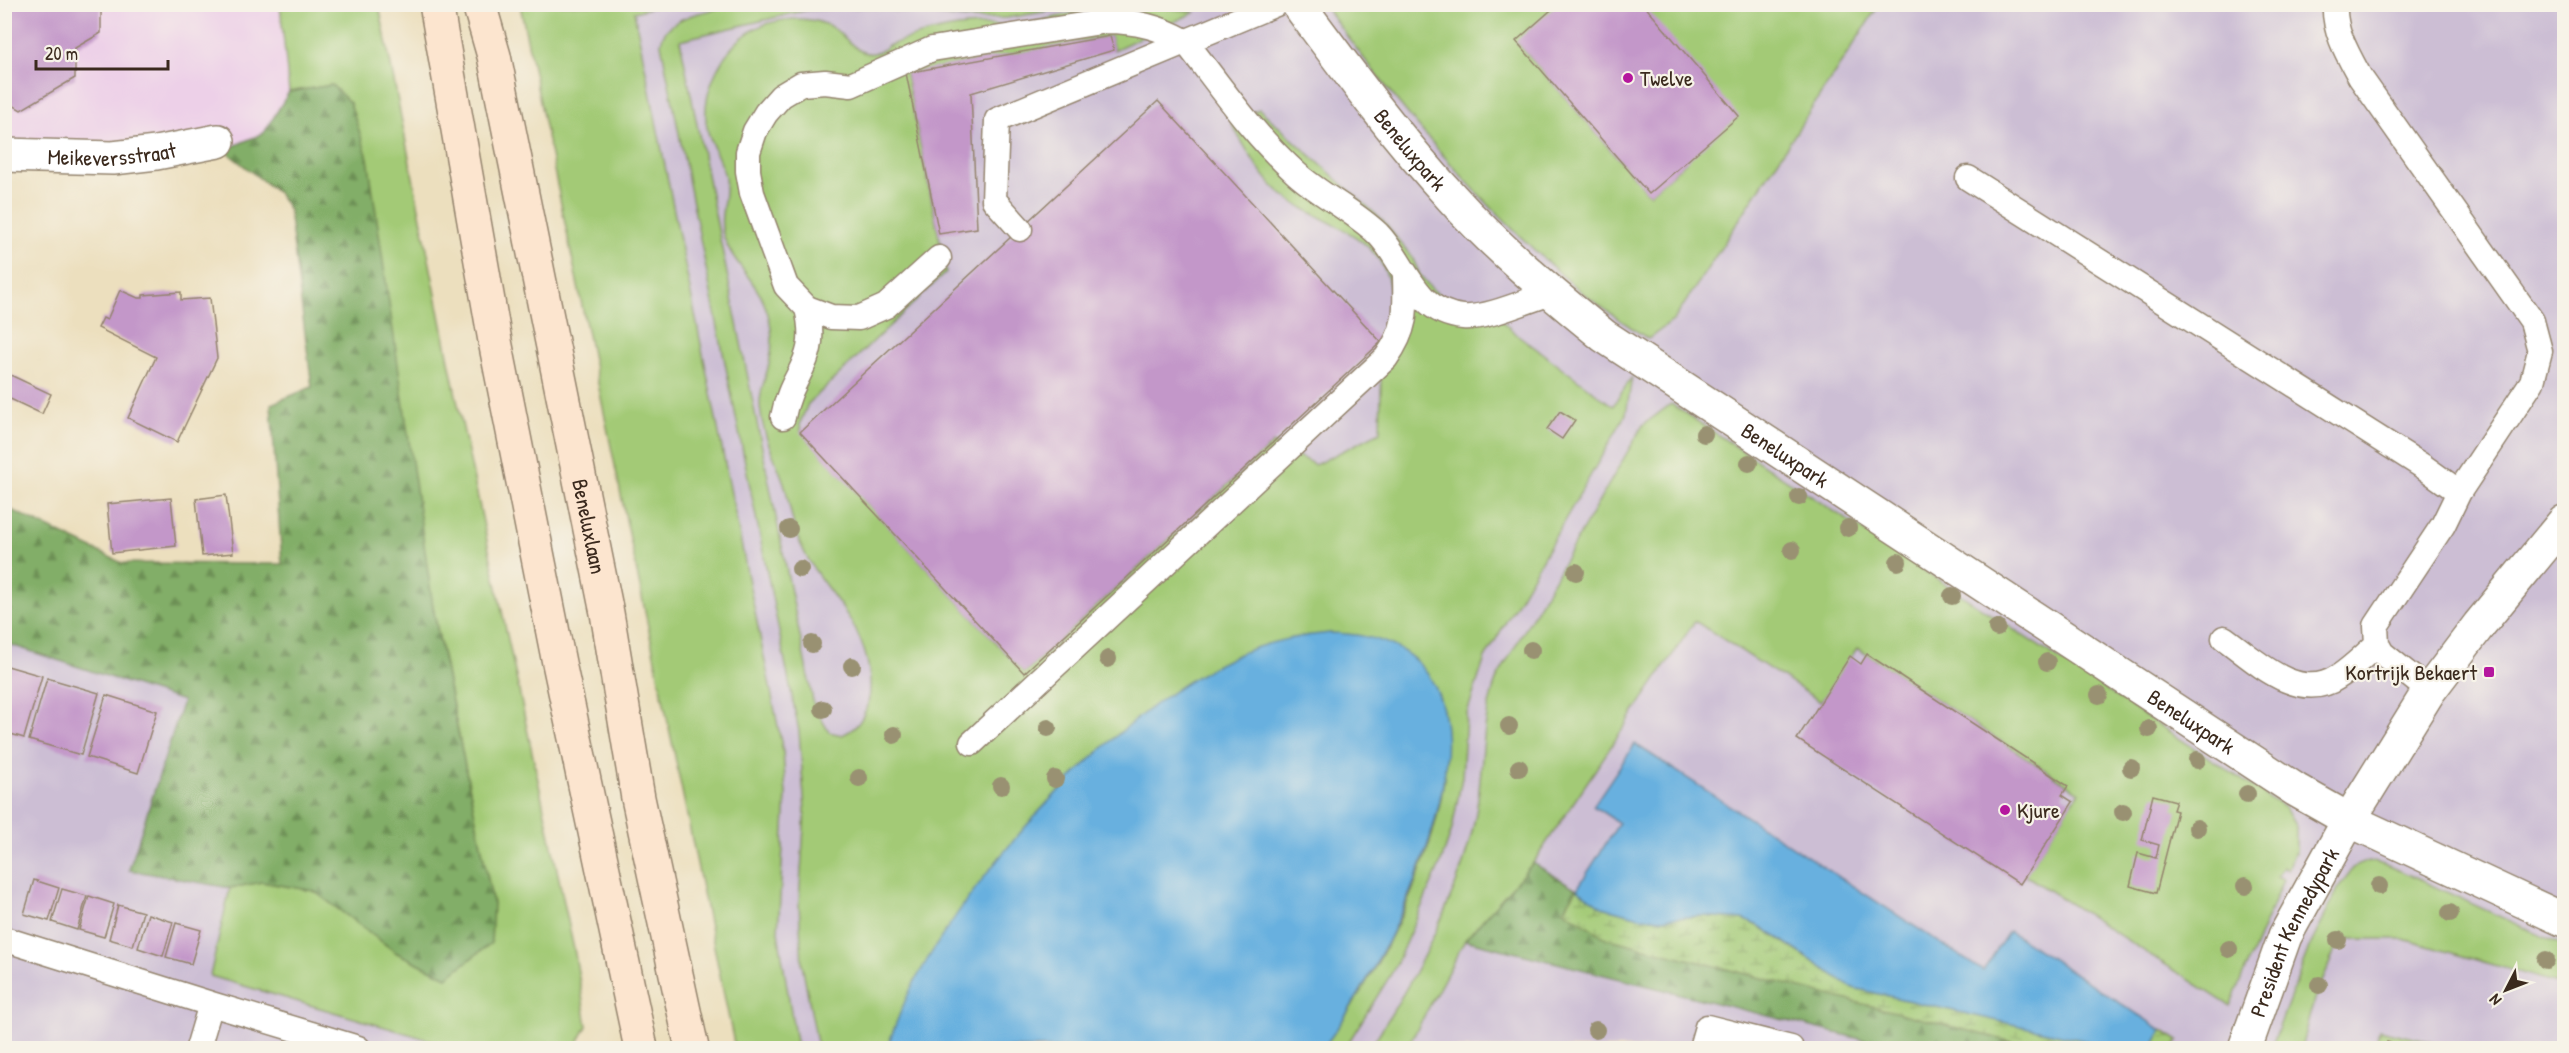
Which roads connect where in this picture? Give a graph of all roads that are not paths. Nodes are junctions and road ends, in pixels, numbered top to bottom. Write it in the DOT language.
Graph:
graph roads {
  1 [pos="436,4"];
  2 [pos="479,4"];
  3 [pos="485,4"];
  4 [pos="1276,4"];
  5 [pos="1298,4"];
  6 [pos="2336,4"];
  7 [pos="1185,41"];
  8 [pos="494,56"];
  9 [pos="218,141"];
  10 [pos="4,155"];
  11 [pos="1968,178"];
  12 [pos="1020,229"];
  13 [pos="939,258"];
  14 [pos="1405,276"];
  15 [pos="1551,293"];
  16 [pos="807,308"];
  17 [pos="783,417"];
  18 [pos="2459,492"];
  19 [pos="2565,522"];
  20 [pos="2224,638"];
  21 [pos="2377,644"];
  22 [pos="2429,691"];
  23 [pos="972,743"];
  24 [pos="2349,820"];
  25 [pos="2565,920"];
  26 [pos="4,939"];
  27 [pos="212,1004"];
  28 [pos="198,1048"];
  29 [pos="358,1048"];
  30 [pos="640,1048"];
  31 [pos="692,1048"];
  32 [pos="1701,1048"];
  33 [pos="1791,1048"];
  34 [pos="2245,1048"];
  1 -- 30 [label="main road"];
  2 -- 8 [label="main road, Beneluxlaan"];
  3 -- 8 [label="lane"];
  4 -- 7 [label="lane"];
  5 -- 15 [label="street, Beneluxpark"];
  6 -- 18 [label="lane"];
  7 -- 12 [label="lane"];
  7 -- 14 [label="lane"];
  7 -- 16 [label="lane"];
  8 -- 31 [label="main road, Beneluxlaan"];
  9 -- 10 [label="street, Meikeversstraat"];
  11 -- 18 [label="lane"];
  13 -- 16 [label="lane"];
  14 -- 15 [label="lane"];
  14 -- 23 [label="lane"];
  15 -- 24 [label="street, Beneluxpark"];
  16 -- 17 [label="lane"];
  18 -- 21 [label="lane"];
  19 -- 22 [label="street, President Kennedypark"];
  20 -- 21 [label="lane"];
  21 -- 22 [label="lane"];
  22 -- 24 [label="street, President Kennedypark"];
  24 -- 25 [label="street"];
  24 -- 34 [label="street, President Kennedypark"];
  26 -- 27 [label="lane"];
  27 -- 28 [label="lane"];
  27 -- 29 [label="lane"];
  32 -- 33 [label="lane"];
}
